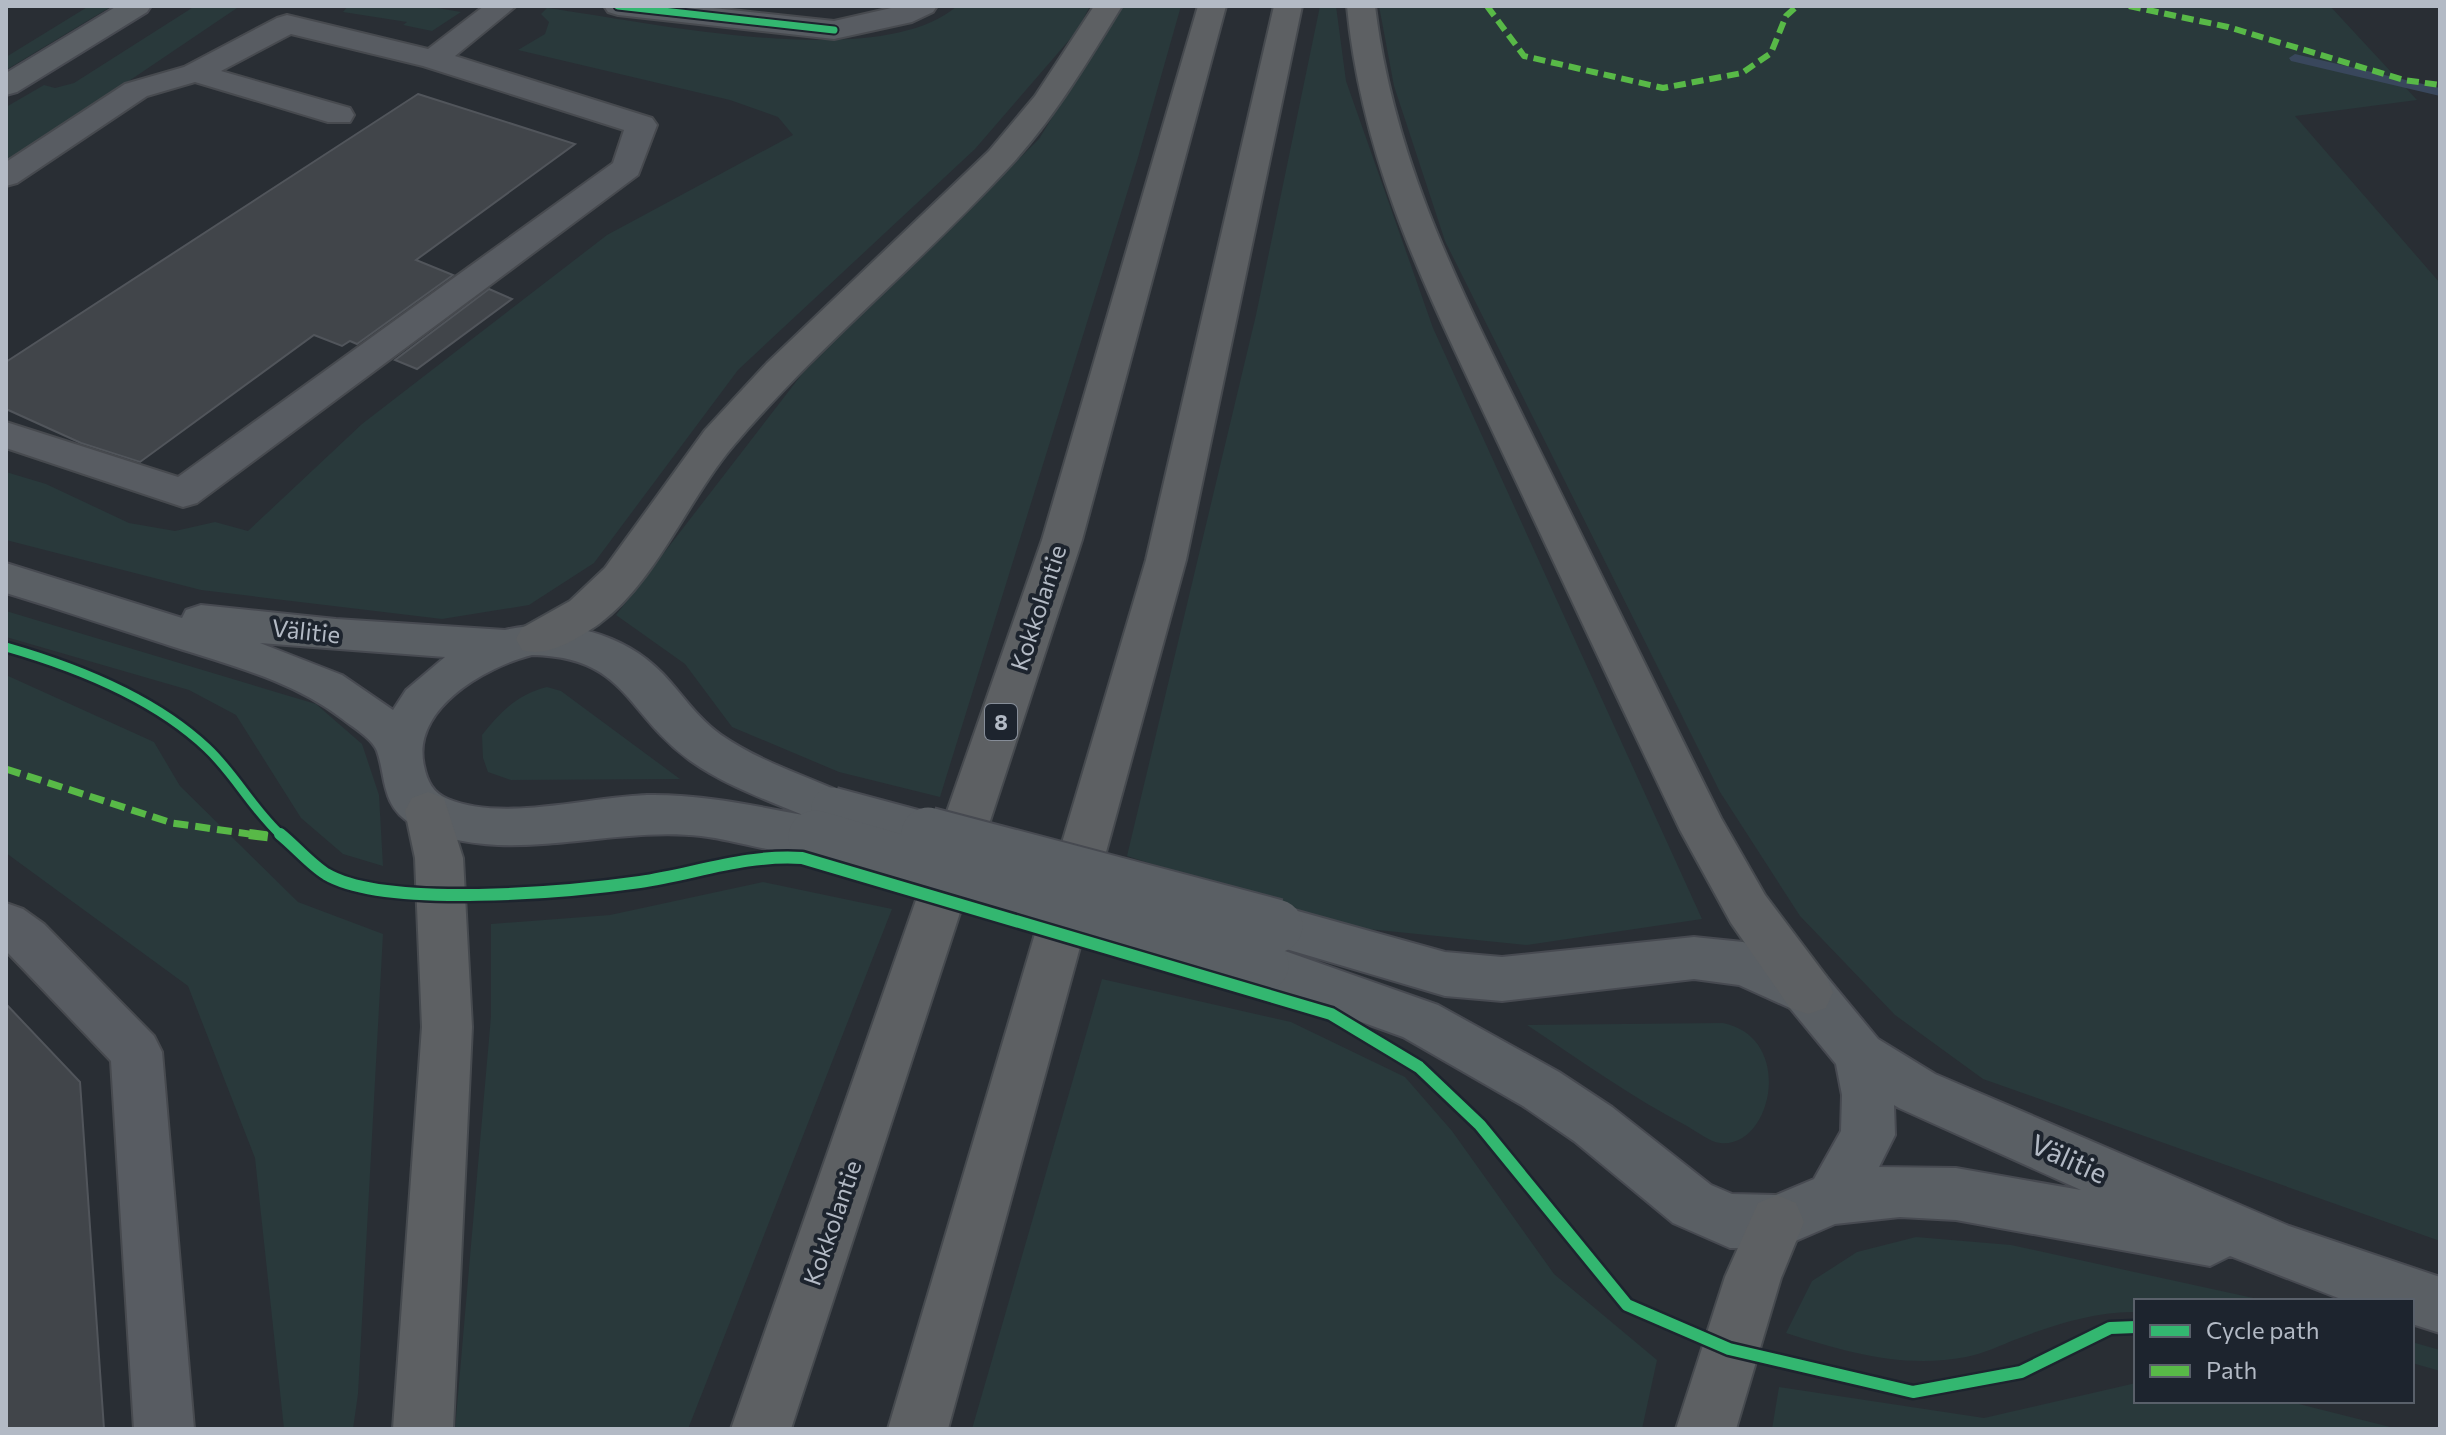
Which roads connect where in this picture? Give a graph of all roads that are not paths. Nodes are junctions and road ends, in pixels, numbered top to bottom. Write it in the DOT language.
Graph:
graph roads {
  1 [pos="137,6"];
  2 [pos="313,6"];
  3 [pos="502,6"];
  4 [pos="618,6"];
  5 [pos="923,6"];
  6 [pos="1108,6"];
  7 [pos="1212,6"];
  8 [pos="1288,6"];
  9 [pos="1361,6"];
  10 [pos="287,24"];
  11 [pos="433,59"];
  12 [pos="195,73"];
  13 [pos="6,86"];
  14 [pos="339,115"];
  15 [pos="6,176"];
  16 [pos="6,435"];
  17 [pos="6,578"];
  18 [pos="112,611"];
  19 [pos="520,642"];
  20 [pos="398,744"];
  21 [pos="428,811"];
  22 [pos="823,822"];
  23 [pos="6,924"];
  24 [pos="1269,945"];
  25 [pos="1808,992"];
  26 [pos="1860,1055"];
  27 [pos="1833,1198"];
  28 [pos="1777,1222"];
  29 [pos="2284,1252"];
  30 [pos="2440,1305"];
  31 [pos="164,1429"];
  32 [pos="423,1429"];
  33 [pos="761,1429"];
  34 [pos="918,1429"];
  35 [pos="1706,1429"];
  1 -- 13 [label="main road"];
  2 -- 10 [label="street"];
  3 -- 11 [label="street"];
  4 -- 5 [label="street"];
  6 -- 19 [label="highway"];
  7 -- 33 [label="highway, Kokkolantie / 8"];
  8 -- 34 [label="highway"];
  9 -- 25 [label="highway"];
  10 -- 11 [label="street"];
  10 -- 12 [label="street"];
  11 -- 16 [label="street"];
  12 -- 14 [label="street"];
  12 -- 15 [label="street"];
  17 -- 18 [label="main road, Välitie"];
  18 -- 19 [label="main road, Välitie"];
  18 -- 20 [label="main road, Välitie"];
  19 -- 20 [label="main road"];
  19 -- 22 [label="main road, Välitie"];
  20 -- 21 [label="main road"];
  21 -- 22 [label="main road"];
  21 -- 32 [label="highway"];
  22 -- 24 [label="main road, bridge"];
  23 -- 31 [label="street"];
  24 -- 25 [label="main road"];
  24 -- 28 [label="main road"];
  25 -- 26 [label="main road"];
  26 -- 27 [label="main road"];
  26 -- 29 [label="main road, Välitie"];
  27 -- 28 [label="main road, Välitie"];
  27 -- 29 [label="main road, Välitie"];
  28 -- 35 [label="highway"];
  29 -- 30 [label="main road, Välitie"];
}
